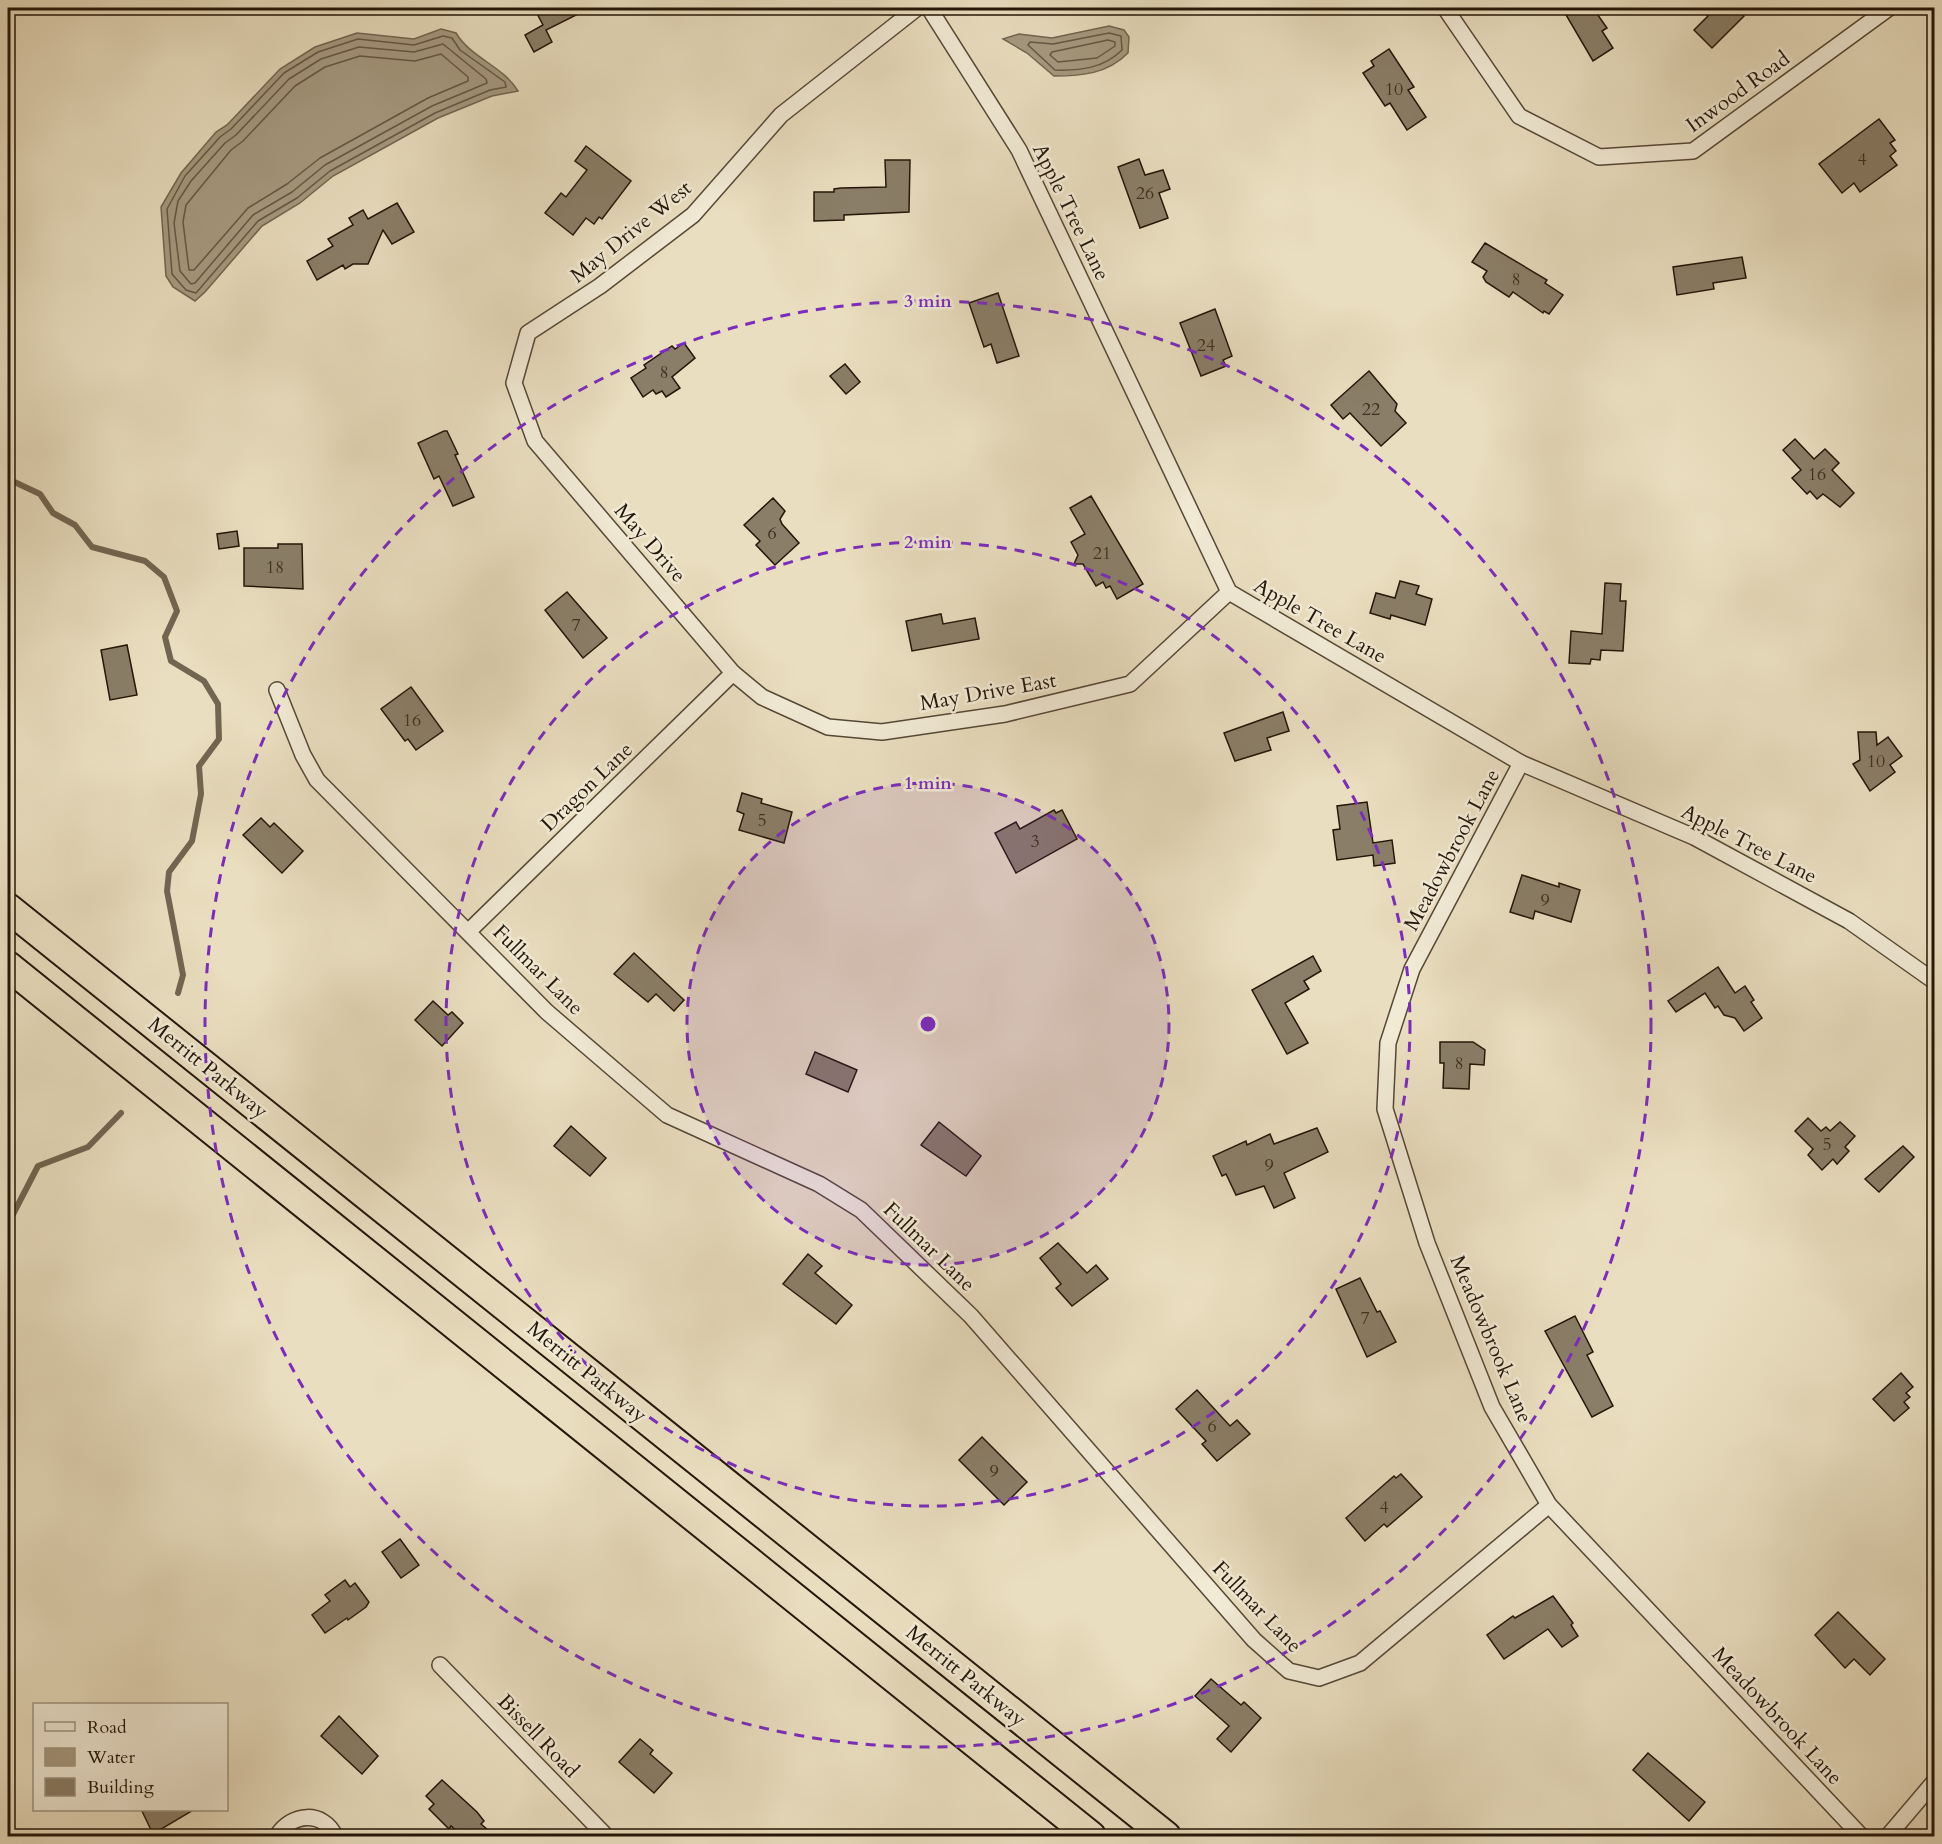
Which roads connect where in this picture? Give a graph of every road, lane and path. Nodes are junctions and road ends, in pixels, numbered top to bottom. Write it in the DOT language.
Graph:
graph roads {
  1 [pos="917,8"];
  2 [pos="928,8"];
  3 [pos="1445,8"];
  4 [pos="1889,8"];
  5 [pos="535,441"];
  6 [pos="1229,592"];
  7 [pos="733,673"];
  8 [pos="277,690"];
  9 [pos="1521,763"];
  10 [pos="8,908"];
  11 [pos="469,931"];
  12 [pos="8,966"];
  13 [pos="1935,981"];
  14 [pos="1549,1505"];
  15 [pos="440,1665"];
  16 [pos="1935,1782"];
  17 [pos="277,1836"];
  18 [pos="335,1836"];
  19 [pos="606,1836"];
  20 [pos="1091,1836"];
  21 [pos="1167,1836"];
  22 [pos="1862,1836"];
  23 [pos="1888,1836"];
  1 -- 5 [label="street, May Drive West"];
  2 -- 6 [label="street, Apple Tree Lane"];
  3 -- 4 [label="street, Inwood Road"];
  5 -- 7 [label="street, May Drive"];
  6 -- 7 [label="street, May Drive East"];
  6 -- 9 [label="street, Apple Tree Lane"];
  7 -- 11 [label="street, Dragon Lane"];
  8 -- 11 [label="street, Fullmar Lane"];
  9 -- 13 [label="street, Apple Tree Lane"];
  9 -- 14 [label="street, Meadowbrook Lane"];
  10 -- 21 [label="highway, Merritt Parkway"];
  11 -- 14 [label="street, Fullmar Lane"];
  12 -- 20 [label="highway"];
  14 -- 22 [label="street, Meadowbrook Lane"];
  15 -- 19 [label="street, Bissell Road"];
  16 -- 23 [label="street"];
  17 -- 18 [label="street"];
}
